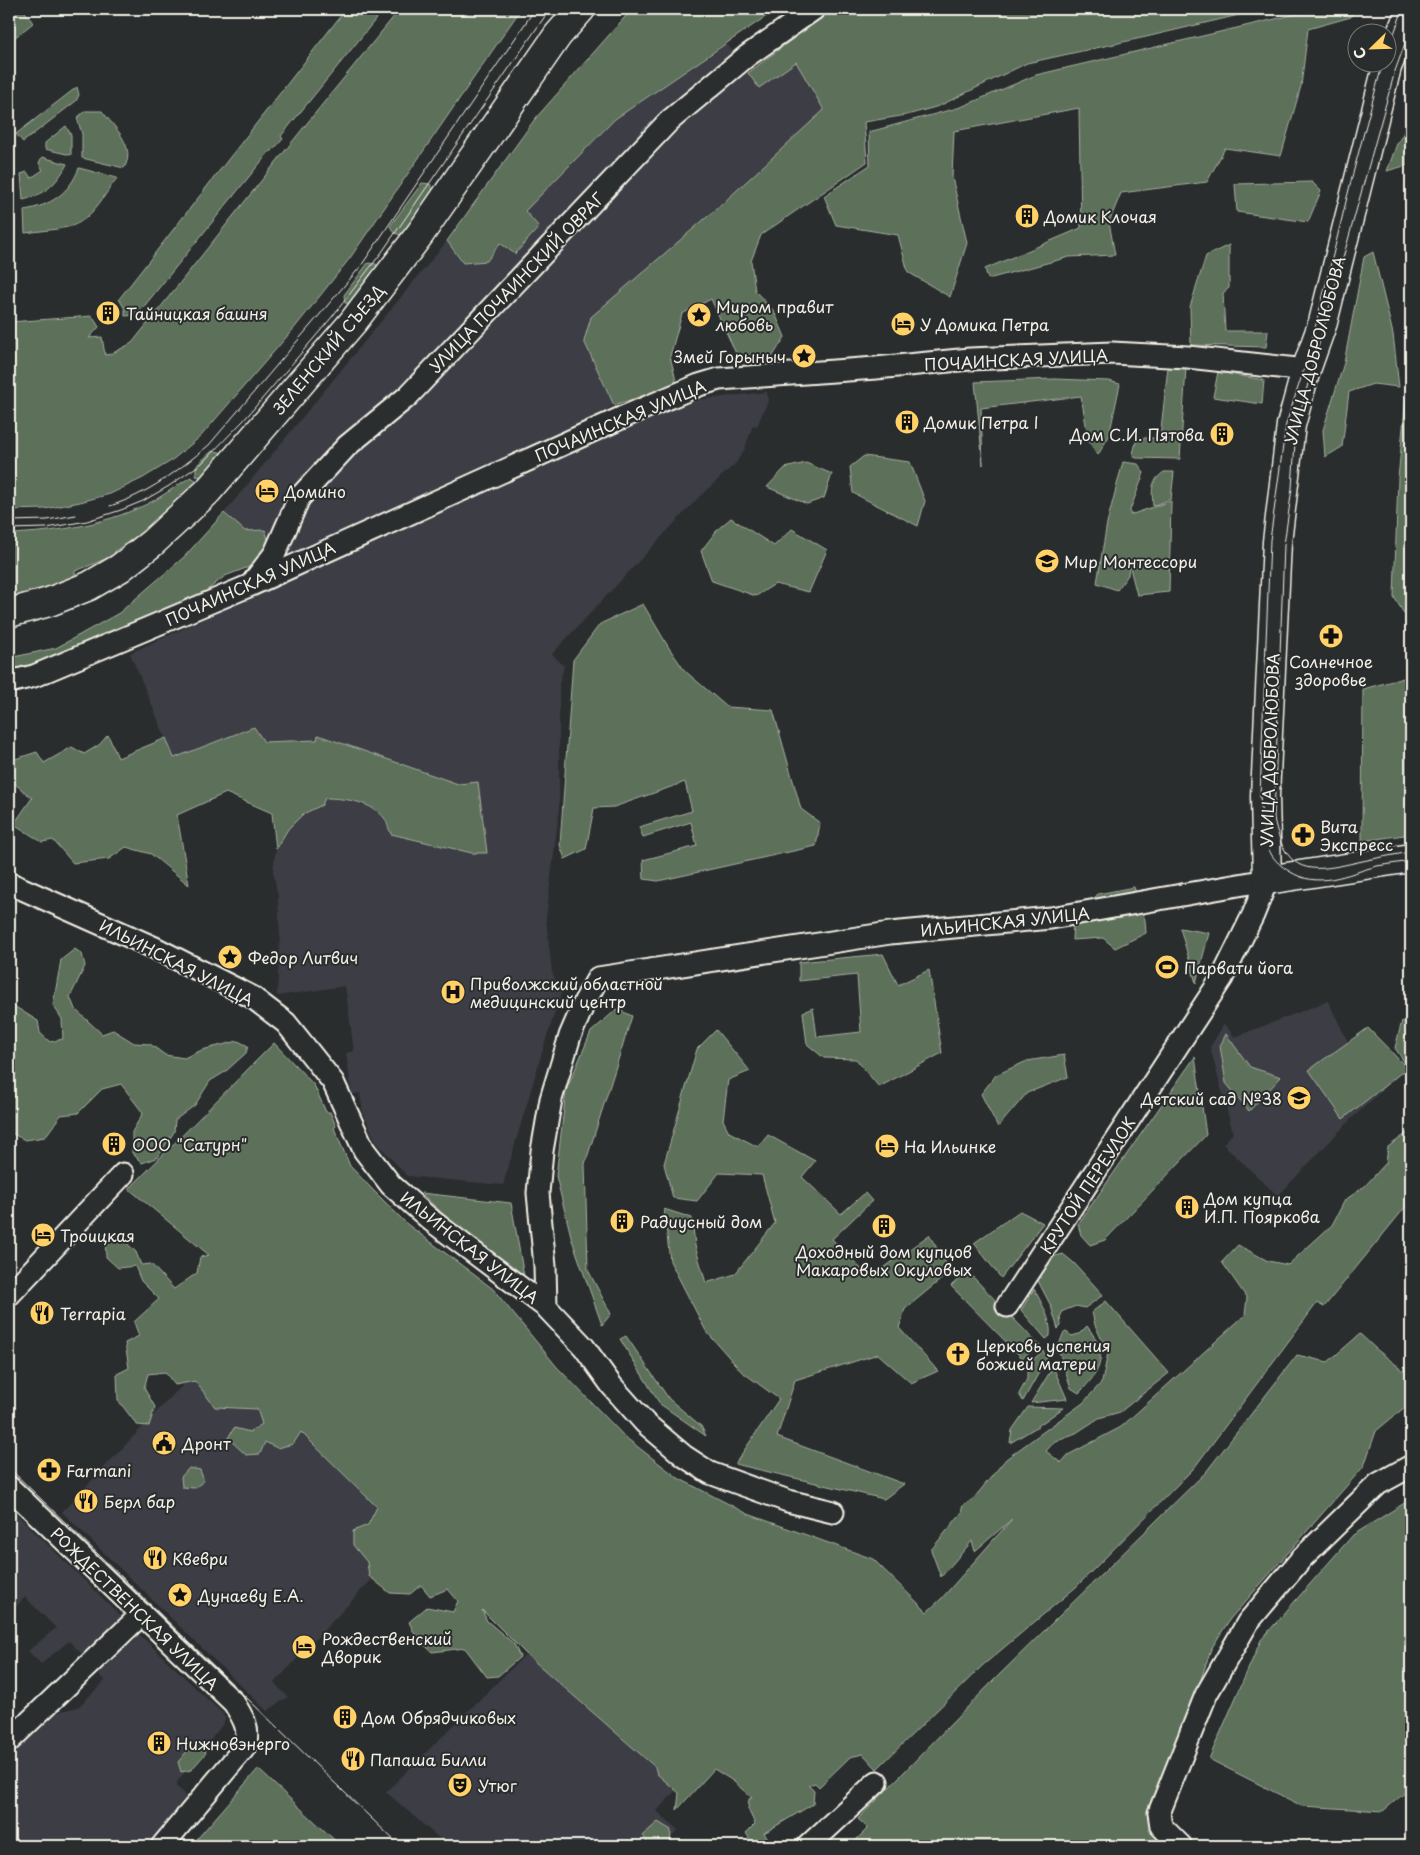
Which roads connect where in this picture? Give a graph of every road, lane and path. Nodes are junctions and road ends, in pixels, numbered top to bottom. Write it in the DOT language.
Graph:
graph roads {
  1 [pos="581,9"];
  2 [pos="814,9"];
  3 [pos="1410,16"];
  4 [pos="1306,370"];
  5 [pos="251,585"];
  6 [pos="9,613"];
  7 [pos="9,682"];
  8 [pos="1411,858"];
  9 [pos="1267,880"];
  10 [pos="9,883"];
  11 [pos="123,1174"];
  12 [pos="9,1295"];
  13 [pos="1007,1306"];
  14 [pos="546,1307"];
  15 [pos="1411,1466"];
  16 [pos="9,1487"];
  17 [pos="833,1512"];
  18 [pos="142,1614"];
  19 [pos="9,1741"];
  20 [pos="877,1782"];
  21 [pos="162,1846"];
  22 [pos="808,1846"];
  23 [pos="1181,1846"];
  1 -- 6 [label="street, ЗЕЛЕНСКИЙ СЪЕЗД"];
  2 -- 5 [label="street, УЛИЦА ПОЧАИНСКИЙ ОВРАГ"];
  3 -- 4 [label="street, УЛИЦА ДОБРОЛЮБОВА"];
  4 -- 5 [label="street, ПОЧАИНСКАЯ УЛИЦА"];
  4 -- 9 [label="street, УЛИЦА ДОБРОЛЮБОВА"];
  5 -- 7 [label="street, ПОЧАИНСКАЯ УЛИЦА"];
  8 -- 9 [label="street, ИЛЬИНСКАЯ УЛИЦА"];
  9 -- 13 [label="street, КРУТОЙ ПЕРЕУЛОК"];
  9 -- 14 [label="street, ИЛЬИНСКАЯ УЛИЦА"];
  10 -- 14 [label="street, ИЛЬИНСКАЯ УЛИЦА"];
  11 -- 12 [label="street"];
  14 -- 17 [label="street, ИЛЬИНСКАЯ УЛИЦА"];
  15 -- 23 [label="street"];
  16 -- 18 [label="street, РОЖДЕСТВЕНСКАЯ УЛИЦА"];
  18 -- 19 [label="street"];
  18 -- 21 [label="street, РОЖДЕСТВЕНСКАЯ УЛИЦА"];
  20 -- 22 [label="street"];
}
